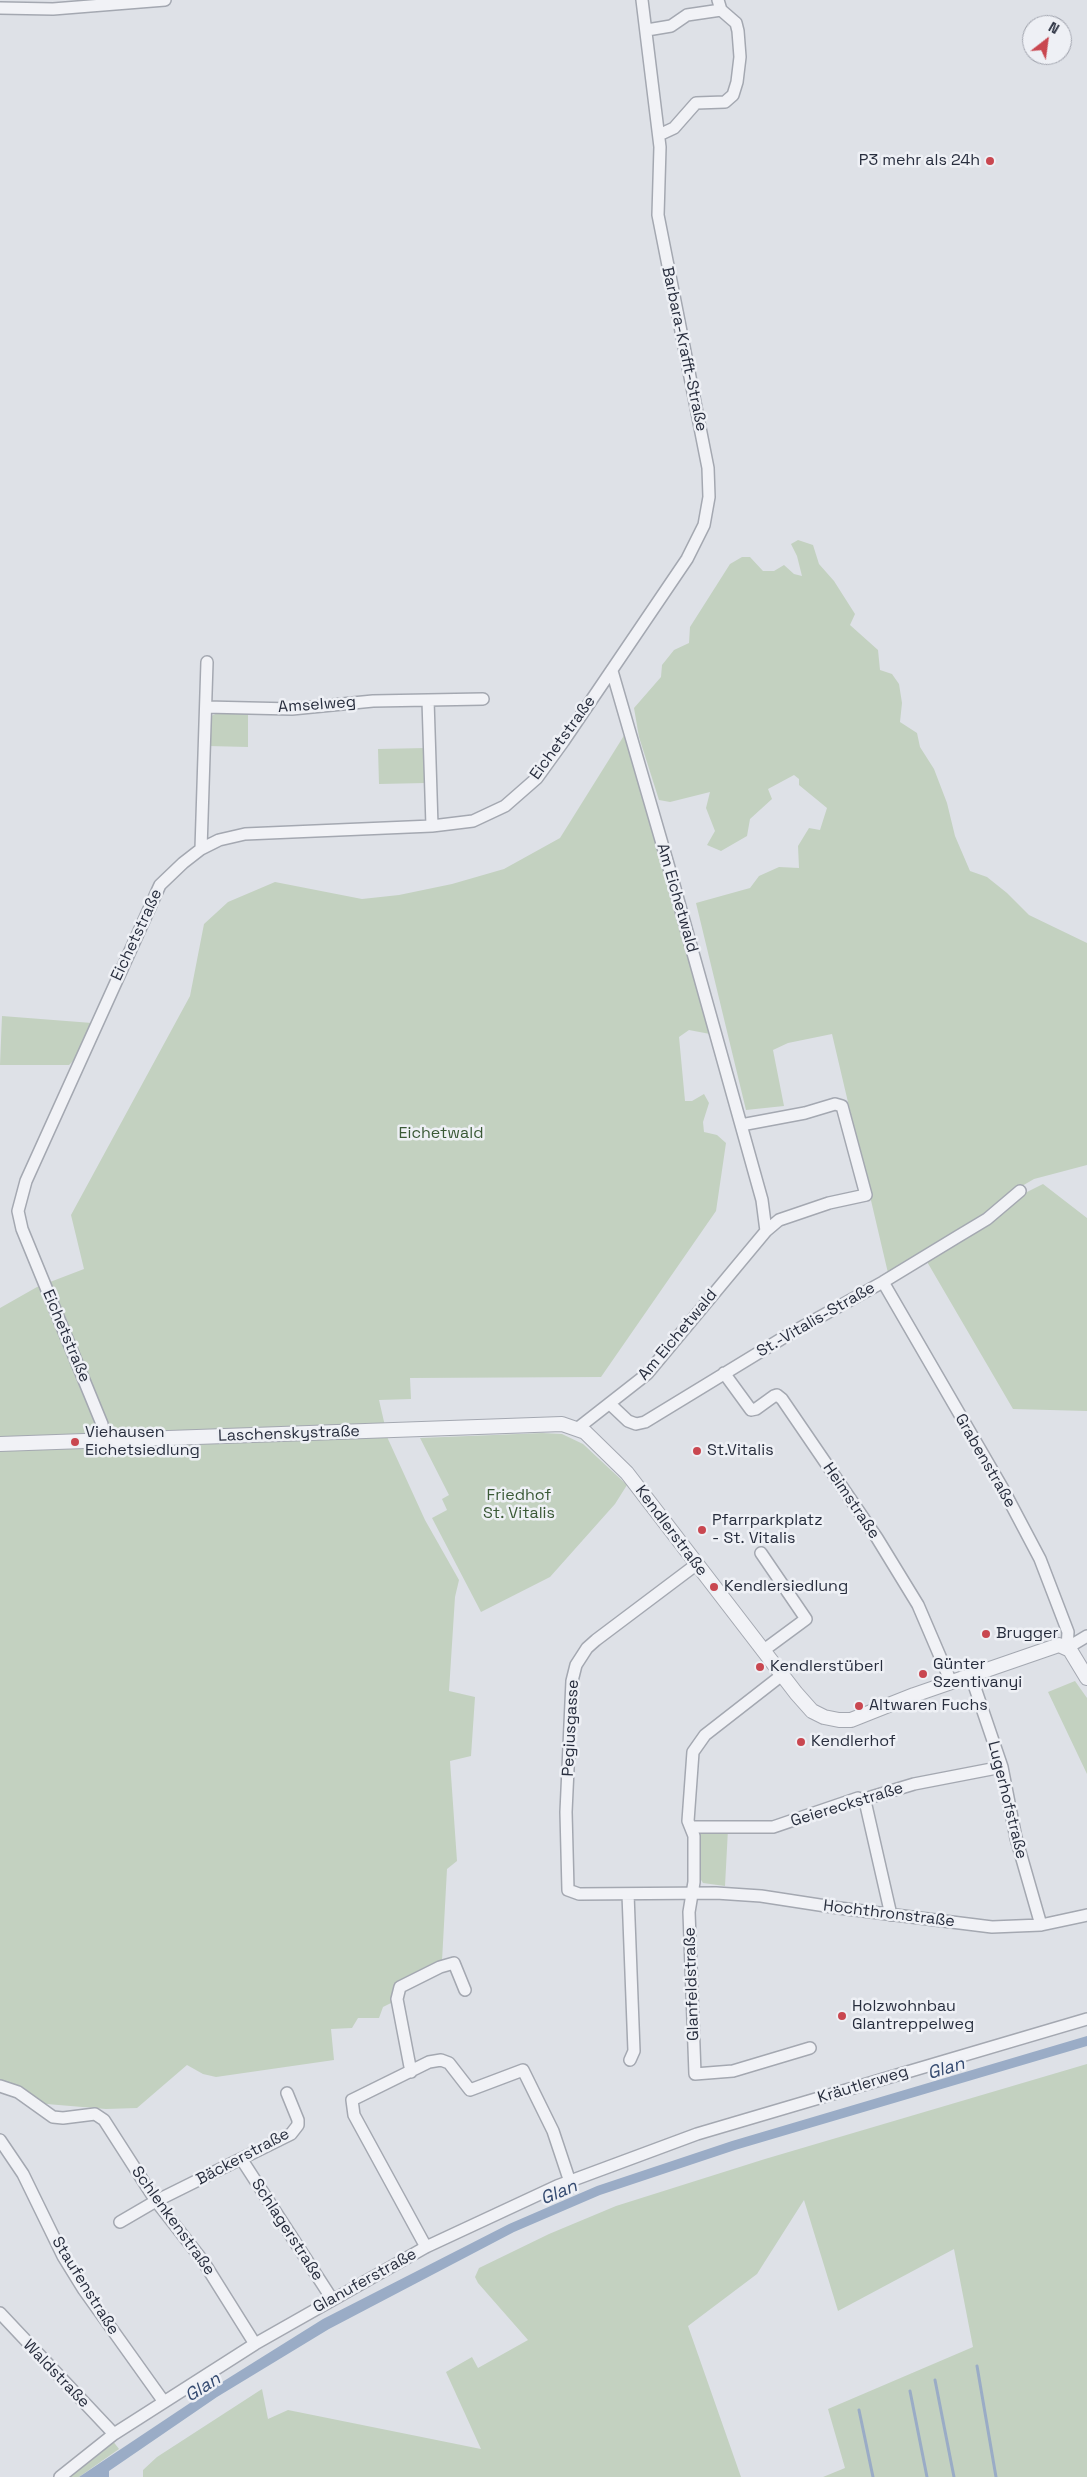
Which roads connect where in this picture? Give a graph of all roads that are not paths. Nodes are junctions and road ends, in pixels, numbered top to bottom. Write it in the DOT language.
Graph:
graph roads {
  1 [pos="164,0"];
  2 [pos="642,0"];
  3 [pos="719,5"];
  4 [pos="0,8"];
  5 [pos="647,30"];
  6 [pos="659,135"];
  7 [pos="687,559"];
  8 [pos="207,662"];
  9 [pos="612,670"];
  10 [pos="483,699"];
  11 [pos="428,700"];
  12 [pos="206,707"];
  13 [pos="432,826"];
  14 [pos="202,849"];
  15 [pos="741,1125"];
  16 [pos="1020,1191"];
  17 [pos="766,1231"];
  18 [pos="882,1282"];
  19 [pos="724,1373"];
  20 [pos="610,1404"];
  21 [pos="578,1428"];
  22 [pos="104,1442"];
  23 [pos="0,1444"];
  24 [pos="761,1553"];
  25 [pos="697,1564"];
  26 [pos="1087,1636"];
  27 [pos="1067,1648"];
  28 [pos="764,1650"];
  29 [pos="782,1674"];
  30 [pos="971,1676"];
  31 [pos="1087,1678"];
  32 [pos="950,1682"];
  33 [pos="1002,1767"];
  34 [pos="865,1801"];
  35 [pos="691,1826"];
  36 [pos="691,1893"];
  37 [pos="628,1894"];
  38 [pos="891,1915"];
  39 [pos="1087,1915"];
  40 [pos="1041,1925"];
  41 [pos="465,1990"];
  42 [pos="1087,2019"];
  43 [pos="810,2048"];
  44 [pos="630,2060"];
  45 [pos="411,2072"];
  46 [pos="0,2086"];
  47 [pos="287,2093"];
  48 [pos="697,2134"];
  49 [pos="0,2140"];
  50 [pos="242,2160"];
  51 [pos="570,2182"];
  52 [pos="156,2201"];
  53 [pos="120,2222"];
  54 [pos="426,2247"];
  55 [pos="332,2299"];
  56 [pos="0,2313"];
  57 [pos="255,2344"];
  58 [pos="164,2402"];
  59 [pos="114,2434"];
  60 [pos="60,2477"];
  1 -- 4 [label="street"];
  2 -- 5 [label="street, Barbara-Krafft-Straße"];
  3 -- 5 [label="street"];
  3 -- 6 [label="street"];
  5 -- 6 [label="street, Barbara-Krafft-Straße"];
  6 -- 7 [label="street, Barbara-Krafft-Straße"];
  7 -- 9 [label="street, Eichetstraße"];
  8 -- 12 [label="street"];
  9 -- 13 [label="street, Eichetstraße"];
  9 -- 15 [label="street, Am Eichetwald"];
  10 -- 11 [label="street, Amselweg"];
  11 -- 12 [label="street, Amselweg"];
  11 -- 13 [label="street"];
  12 -- 14 [label="street"];
  13 -- 14 [label="street, Eichetstraße"];
  14 -- 22 [label="street, Eichetstraße"];
  15 -- 17 [label="street, Am Eichetwald"];
  15 -- 17 [label="street, Am Eichetwald"];
  16 -- 18 [label="street, St.-Vitalis-Straße"];
  17 -- 20 [label="street, Am Eichetwald"];
  18 -- 19 [label="street, St.-Vitalis-Straße"];
  18 -- 27 [label="street, Grabenstraße"];
  19 -- 20 [label="street, St.-Vitalis-Straße"];
  19 -- 32 [label="street, Heimstraße"];
  20 -- 21 [label="street, Am Eichetwald"];
  21 -- 22 [label="street, Laschenskystraße"];
  21 -- 25 [label="street, Kendlerstraße"];
  22 -- 23 [label="street, Laschenskystraße"];
  24 -- 28 [label="street"];
  25 -- 28 [label="street, Kendlerstraße"];
  25 -- 37 [label="street, Pegiusgasse"];
  26 -- 27 [label="street, Kendlerstraße"];
  27 -- 30 [label="street, Kendlerstraße"];
  27 -- 31 [label="street"];
  28 -- 29 [label="street, Kendlerstraße"];
  29 -- 32 [label="street, Kendlerstraße"];
  29 -- 35 [label="street, Glanfeldstraße"];
  30 -- 32 [label="street, Kendlerstraße"];
  30 -- 33 [label="street, Lugerhofstraße"];
  33 -- 34 [label="street, Geiereckstraße"];
  33 -- 40 [label="street, Lugerhofstraße"];
  34 -- 35 [label="street, Geiereckstraße"];
  34 -- 38 [label="street"];
  35 -- 36 [label="street, Glanfeldstraße"];
  36 -- 37 [label="street"];
  36 -- 38 [label="street, Hochthronstraße"];
  36 -- 43 [label="street, Glanfeldstraße"];
  37 -- 44 [label="street"];
  38 -- 40 [label="street, Hochthronstraße"];
  39 -- 40 [label="street, Hochthronstraße"];
  41 -- 45 [label="street"];
  42 -- 48 [label="street, Kräutlerweg"];
  45 -- 51 [label="street"];
  45 -- 54 [label="street"];
  46 -- 52 [label="street, Schlenkenstraße"];
  47 -- 50 [label="street, Bäckerstraße"];
  48 -- 51 [label="street, Glanuferstraße"];
  49 -- 58 [label="street, Staufenstraße"];
  50 -- 52 [label="street, Bäckerstraße"];
  50 -- 55 [label="street, Schlagerstraße"];
  51 -- 54 [label="street, Glanuferstraße"];
  52 -- 53 [label="street, Bäckerstraße"];
  52 -- 57 [label="street, Schlenkenstraße"];
  54 -- 55 [label="street, Glanuferstraße"];
  55 -- 57 [label="street, Glanuferstraße"];
  56 -- 59 [label="street, Waldstraße"];
  57 -- 58 [label="street, Glanuferstraße"];
  58 -- 59 [label="street, Glanuferstraße"];
  59 -- 60 [label="street, Glanuferstraße"];
}
